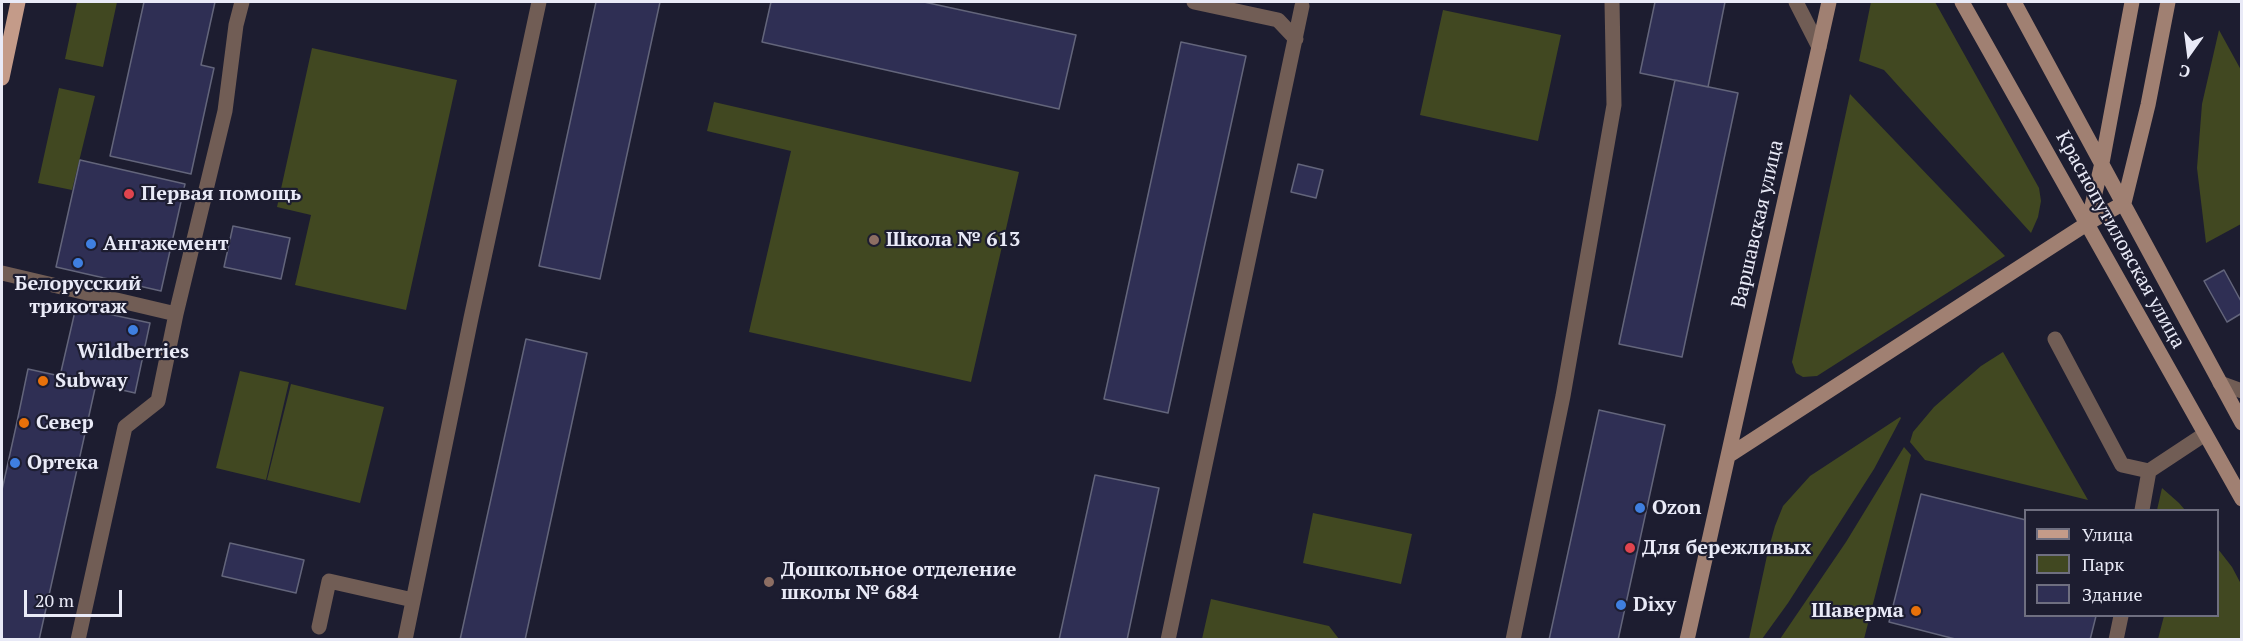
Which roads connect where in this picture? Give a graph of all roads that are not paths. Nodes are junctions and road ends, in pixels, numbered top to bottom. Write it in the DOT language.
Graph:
graph roads {
  1 [pos="18,2"];
  2 [pos="242,2"];
  3 [pos="539,2"];
  4 [pos="1194,2"];
  5 [pos="1612,2"];
  6 [pos="1796,2"];
  7 [pos="1829,2"];
  8 [pos="1962,2"];
  9 [pos="2014,2"];
  10 [pos="2132,2"];
  11 [pos="2168,2"];
  12 [pos="1306,4"];
  13 [pos="1278,20"];
  14 [pos="1296,39"];
  15 [pos="1819,47"];
  16 [pos="2,78"];
  17 [pos="2102,163"];
  18 [pos="2124,203"];
  19 [pos="2088,223"];
  20 [pos="2,273"];
  21 [pos="176,314"];
  22 [pos="2055,339"];
  23 [pos="2220,383"];
  24 [pos="2241,391"];
  25 [pos="2241,423"];
  26 [pos="2205,434"];
  27 [pos="1728,456"];
  28 [pos="2149,471"];
  29 [pos="2241,499"];
  30 [pos="2142,509"];
  31 [pos="413,600"];
  32 [pos="2121,617"];
  33 [pos="319,627"];
  34 [pos="78,639"];
  35 [pos="405,639"];
  36 [pos="1168,639"];
  37 [pos="1513,639"];
  38 [pos="1687,639"];
  39 [pos="2116,639"];
  1 -- 16 [label="main road"];
  2 -- 21 [label="street"];
  3 -- 31 [label="street"];
  4 -- 13 [label="street"];
  5 -- 37 [label="street"];
  6 -- 15 [label="street"];
  7 -- 15 [label="street, Варшавская улица"];
  8 -- 19 [label="street, Краснопутиловская улица"];
  9 -- 17 [label="street, Краснопутиловская улица"];
  10 -- 17 [label="street"];
  11 -- 18 [label="street"];
  12 -- 13 [label="street"];
  12 -- 14 [label="street"];
  13 -- 14 [label="street"];
  14 -- 36 [label="street"];
  15 -- 27 [label="street, Варшавская улица"];
  17 -- 18 [label="street, Краснопутиловская улица"];
  17 -- 19 [label="street"];
  18 -- 19 [label="street"];
  18 -- 23 [label="street, Краснопутиловская улица"];
  19 -- 26 [label="street, Краснопутиловская улица"];
  19 -- 27 [label="street"];
  20 -- 21 [label="street"];
  21 -- 34 [label="street"];
  22 -- 28 [label="street"];
  23 -- 24 [label="street"];
  23 -- 25 [label="street, Краснопутиловская улица"];
  26 -- 28 [label="street"];
  26 -- 29 [label="street, Краснопутиловская улица"];
  27 -- 38 [label="street, Варшавская улица"];
  28 -- 30 [label="street"];
  31 -- 33 [label="street"];
  31 -- 35 [label="street"];
  32 -- 39 [label="street"];
}
